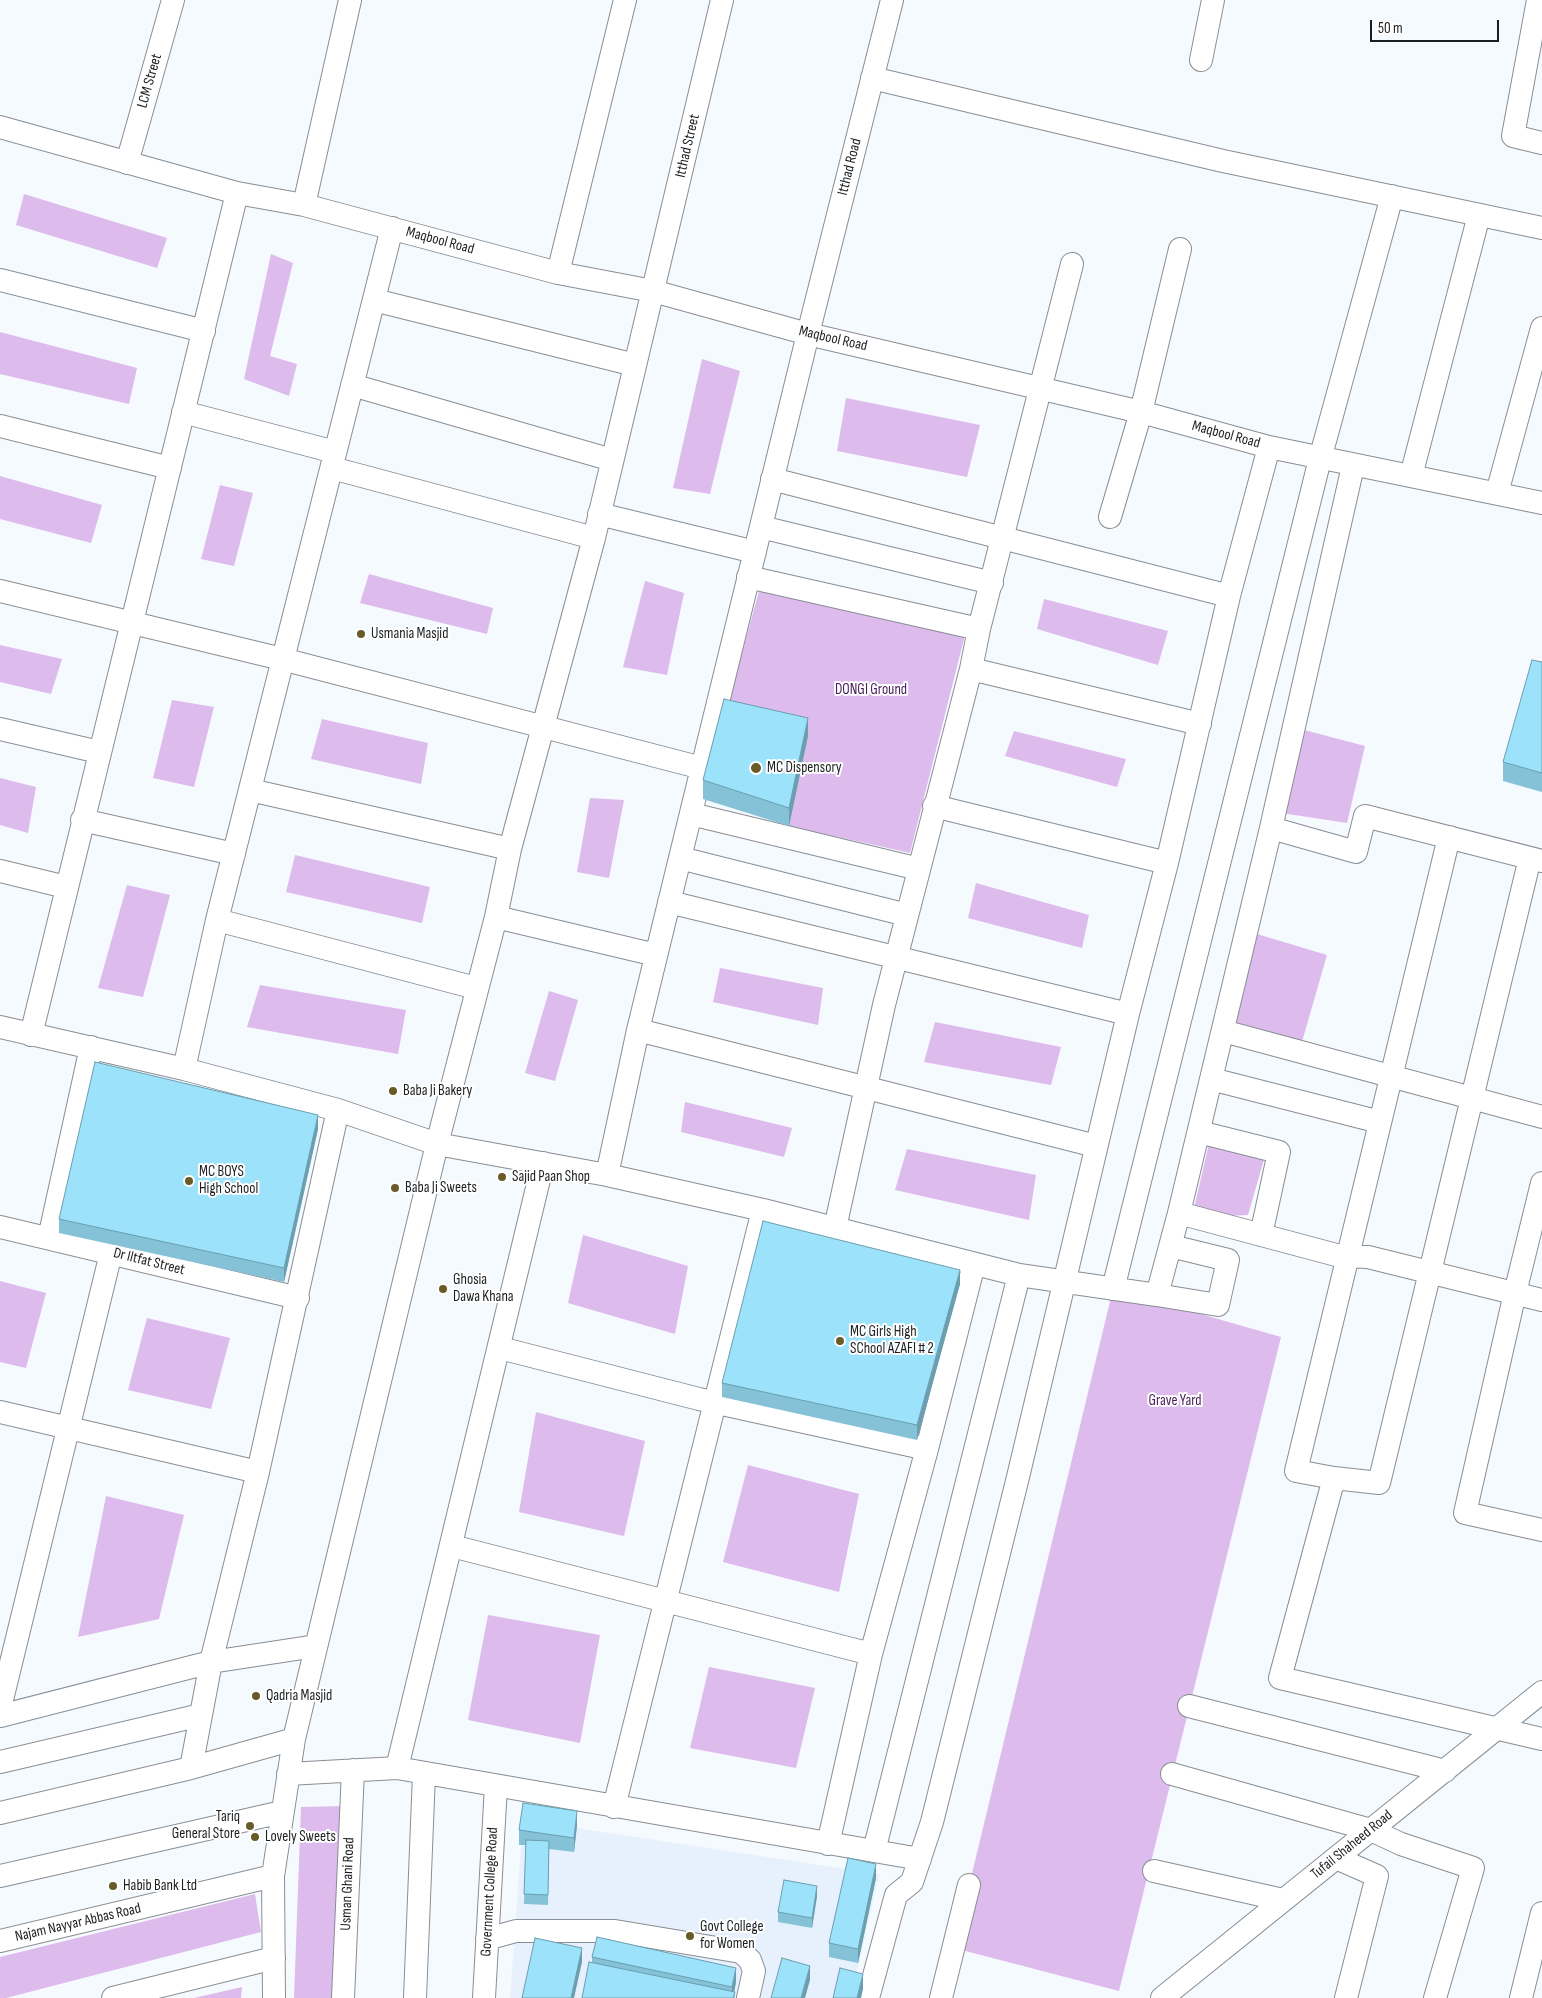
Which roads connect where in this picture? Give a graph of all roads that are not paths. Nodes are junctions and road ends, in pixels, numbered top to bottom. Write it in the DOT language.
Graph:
graph roads {
  1 [pos="173,0"];
  2 [pos="350,0"];
  3 [pos="625,0"];
  4 [pos="722,0"];
  5 [pos="892,0"];
  6 [pos="1213,0"];
  7 [pos="1538,0"];
  8 [pos="1201,60"];
  9 [pos="872,78"];
  10 [pos="0,127"];
  11 [pos="1542,143"];
  12 [pos="127,162"];
  13 [pos="237,193"];
  14 [pos="1392,196"];
  15 [pos="304,205"];
  16 [pos="1479,215"];
  17 [pos="392,228"];
  18 [pos="1542,228"];
  19 [pos="1180,250"];
  20 [pos="1072,264"];
  21 [pos="558,273"];
  22 [pos="0,280"];
  23 [pos="653,291"];
  24 [pos="374,300"];
  25 [pos="1542,328"];
  26 [pos="204,331"];
  27 [pos="808,334"];
  28 [pos="635,366"];
  29 [pos="352,385"];
  30 [pos="1040,388"];
  31 [pos="183,412"];
  32 [pos="1140,412"];
  33 [pos="0,426"];
  34 [pos="1269,447"];
  35 [pos="1320,459"];
  36 [pos="333,460"];
  37 [pos="612,460"];
  38 [pos="1354,466"];
  39 [pos="170,468"];
  40 [pos="1411,476"];
  41 [pos="772,479"];
  42 [pos="1497,493"];
  43 [pos="1542,504"];
  44 [pos="599,514"];
  45 [pos="1110,517"];
  46 [pos="760,527"];
  47 [pos="1002,537"];
  48 [pos="594,538"];
  49 [pos="755,552"];
  50 [pos="748,576"];
  51 [pos="992,583"];
  52 [pos="0,591"];
  53 [pos="1229,596"];
  54 [pos="132,622"];
  55 [pos="980,629"];
  56 [pos="282,659"];
  57 [pos="971,670"];
  58 [pos="1200,724"];
  59 [pos="543,728"];
  60 [pos="0,729"];
  61 [pos="99,752"];
  62 [pos="702,768"];
  63 [pos="250,790"];
  64 [pos="934,806"];
  65 [pos="691,814"];
  66 [pos="82,820"];
  67 [pos="1271,828"];
  68 [pos="1449,837"];
  69 [pos="510,849"];
  70 [pos="234,854"];
  71 [pos="680,858"];
  72 [pos="1536,860"];
  73 [pos="1168,863"];
  74 [pos="919,869"];
  75 [pos="0,871"];
  76 [pos="66,887"];
  77 [pos="669,902"];
  78 [pos="907,915"];
  79 [pos="496,916"];
  80 [pos="217,920"];
  81 [pos="656,955"];
  82 [pos="896,957"];
  83 [pos="476,988"];
  84 [pos="1128,1014"];
  85 [pos="0,1027"];
  86 [pos="638,1030"];
  87 [pos="1224,1031"];
  88 [pos="31,1035"];
  89 [pos="91,1048"];
  90 [pos="184,1069"];
  91 [pos="1391,1076"];
  92 [pos="1211,1079"];
  93 [pos="866,1088"];
  94 [pos="1472,1098"];
  95 [pos="338,1110"];
  96 [pos="1542,1117"];
  97 [pos="1380,1122"];
  98 [pos="1198,1132"];
  99 [pos="437,1144"];
  100 [pos="1096,1146"];
  101 [pos="543,1163"];
  102 [pos="607,1175"];
  103 [pos="1542,1183"];
  104 [pos="763,1210"];
  105 [pos="1179,1213"];
  106 [pos="0,1227"];
  107 [pos="835,1228"];
  108 [pos="1261,1235"];
  109 [pos="49,1238"];
  110 [pos="1171,1246"];
  111 [pos="111,1253"];
  112 [pos="1348,1256"];
  113 [pos="974,1264"];
  114 [pos="1430,1272"];
  115 [pos="1019,1275"];
  116 [pos="1065,1282"];
  117 [pos="1113,1289"];
  118 [pos="1514,1294"];
  119 [pos="1157,1295"];
  120 [pos="298,1298"];
  121 [pos="1542,1300"];
  122 [pos="500,1348"];
  123 [pos="715,1402"];
  124 [pos="0,1412"];
  125 [pos="67,1428"];
  126 [pos="927,1450"];
  127 [pos="258,1472"];
  128 [pos="1334,1478"];
  129 [pos="1542,1530"];
  130 [pos="452,1546"];
  131 [pos="665,1601"];
  132 [pos="316,1646"];
  133 [pos="871,1654"];
  134 [pos="211,1662"];
  135 [pos="1542,1692"];
  136 [pos="1188,1706"];
  137 [pos="0,1708"];
  138 [pos="201,1715"];
  139 [pos="0,1716"];
  140 [pos="1499,1728"];
  141 [pos="294,1739"];
  142 [pos="1542,1739"];
  143 [pos="0,1762"];
  144 [pos="191,1768"];
  145 [pos="397,1768"];
  146 [pos="353,1770"];
  147 [pos="1446,1771"];
  148 [pos="288,1774"];
  149 [pos="424,1774"];
  150 [pos="1172,1774"];
  151 [pos="496,1786"];
  152 [pos="614,1807"];
  153 [pos="282,1812"];
  154 [pos="0,1813"];
  155 [pos="1372,1830"];
  156 [pos="828,1844"];
  157 [pos="874,1851"];
  158 [pos="1336,1858"];
  159 [pos="920,1860"];
  160 [pos="1154,1871"];
  161 [pos="0,1876"];
  162 [pos="273,1876"];
  163 [pos="969,1885"];
  164 [pos="1283,1900"];
  165 [pos="1542,1913"];
  166 [pos="487,1939"];
  167 [pos="0,1941"];
  168 [pos="274,1958"];
  169 [pos="1172,1994"];
  170 [pos="113,1998"];
  171 [pos="274,1998"];
  172 [pos="343,1998"];
  173 [pos="415,1998"];
  174 [pos="484,1998"];
  175 [pos="748,1998"];
  176 [pos="868,1998"];
  177 [pos="941,1998"];
  178 [pos="1346,1998"];
  179 [pos="1435,1998"];
  180 [pos="1520,1998"];
  1 -- 12 [label="street, LCM Street"];
  2 -- 15 [label="street"];
  3 -- 21 [label="street"];
  4 -- 23 [label="street, Itthad Street"];
  5 -- 9 [label="street, Itthad Road"];
  6 -- 8 [label="street"];
  7 -- 11 [label="street"];
  9 -- 14 [label="street"];
  9 -- 27 [label="street, Itthad Road"];
  10 -- 12 [label="street, Maqbool Road"];
  12 -- 13 [label="street, Maqbool Road"];
  13 -- 15 [label="street, Maqbool Road"];
  13 -- 26 [label="street"];
  14 -- 16 [label="street"];
  14 -- 35 [label="street"];
  15 -- 17 [label="street, Maqbool Road"];
  16 -- 18 [label="street"];
  16 -- 40 [label="street"];
  17 -- 21 [label="street, Maqbool Road"];
  17 -- 24 [label="street"];
  19 -- 32 [label="street"];
  20 -- 30 [label="street"];
  21 -- 23 [label="street, Maqbool Road"];
  22 -- 26 [label="street"];
  23 -- 27 [label="street, Maqbool Road"];
  23 -- 28 [label="street, Itthad Street"];
  24 -- 28 [label="street"];
  24 -- 29 [label="street"];
  25 -- 42 [label="street"];
  26 -- 31 [label="street"];
  27 -- 30 [label="street, Maqbool Road"];
  27 -- 41 [label="street, Itthad Road"];
  28 -- 37 [label="street, Itthad Street"];
  29 -- 36 [label="street"];
  29 -- 37 [label="street"];
  30 -- 32 [label="street, Maqbool Road"];
  30 -- 47 [label="street"];
  31 -- 36 [label="street"];
  31 -- 39 [label="street"];
  32 -- 34 [label="street, Maqbool Road"];
  32 -- 45 [label="street"];
  33 -- 39 [label="street"];
  34 -- 35 [label="street, Maqbool Road"];
  34 -- 53 [label="street"];
  35 -- 38 [label="street, Maqbool Road"];
  35 -- 117 [label="street"];
  36 -- 48 [label="street"];
  36 -- 56 [label="street"];
  37 -- 44 [label="street, Itthad Street"];
  38 -- 40 [label="street, Maqbool Road"];
  38 -- 67 [label="street"];
  39 -- 54 [label="street"];
  40 -- 42 [label="street, Maqbool Road"];
  41 -- 46 [label="street, Itthad Road"];
  41 -- 47 [label="street"];
  42 -- 43 [label="street, Maqbool Road"];
  44 -- 48 [label="street, Itthad Street"];
  44 -- 49 [label="street"];
  46 -- 49 [label="street, Itthad Road"];
  46 -- 51 [label="street"];
  47 -- 51 [label="street"];
  47 -- 53 [label="street"];
  48 -- 59 [label="street, Itthad Street"];
  49 -- 50 [label="street, Itthad Road"];
  50 -- 55 [label="street"];
  50 -- 62 [label="street, Itthad Road"];
  51 -- 55 [label="street"];
  52 -- 54 [label="street"];
  53 -- 58 [label="street"];
  54 -- 56 [label="street"];
  54 -- 61 [label="street"];
  55 -- 57 [label="street"];
  56 -- 59 [label="street"];
  56 -- 63 [label="street"];
  57 -- 58 [label="street"];
  57 -- 64 [label="street"];
  58 -- 73 [label="street"];
  59 -- 62 [label="street"];
  59 -- 69 [label="street, Itthad Street"];
  60 -- 61 [label="street"];
  61 -- 66 [label="street"];
  62 -- 65 [label="street, Itthad Road"];
  63 -- 69 [label="street"];
  63 -- 70 [label="street"];
  64 -- 73 [label="street"];
  64 -- 74 [label="street"];
  65 -- 71 [label="street, Itthad Road"];
  65 -- 74 [label="street"];
  66 -- 70 [label="street"];
  66 -- 76 [label="street"];
  67 -- 68 [label="street"];
  67 -- 87 [label="street"];
  68 -- 72 [label="street"];
  68 -- 91 [label="street"];
  69 -- 79 [label="street, Itthad Street"];
  70 -- 80 [label="street"];
  71 -- 77 [label="street, Itthad Road"];
  71 -- 78 [label="street"];
  72 -- 94 [label="street"];
  73 -- 84 [label="street"];
  74 -- 78 [label="street"];
  75 -- 76 [label="street"];
  76 -- 88 [label="street"];
  77 -- 81 [label="street, Itthad Road"];
  77 -- 82 [label="street"];
  78 -- 82 [label="street"];
  79 -- 81 [label="street"];
  79 -- 83 [label="street, Itthad Street"];
  80 -- 83 [label="street"];
  80 -- 90 [label="street"];
  81 -- 86 [label="street, Itthad Road"];
  82 -- 84 [label="street"];
  82 -- 93 [label="street"];
  83 -- 99 [label="street, Itthad Street"];
  84 -- 100 [label="street"];
  85 -- 88 [label="street"];
  86 -- 93 [label="street"];
  86 -- 102 [label="street, Itthad Road"];
  87 -- 91 [label="street"];
  87 -- 92 [label="street"];
  88 -- 89 [label="street"];
  89 -- 90 [label="street"];
  89 -- 109 [label="street"];
  90 -- 95 [label="street"];
  91 -- 94 [label="street"];
  91 -- 97 [label="street"];
  92 -- 97 [label="street"];
  92 -- 98 [label="street"];
  93 -- 100 [label="street"];
  93 -- 107 [label="street"];
  94 -- 96 [label="street"];
  94 -- 114 [label="street"];
  95 -- 99 [label="street"];
  95 -- 120 [label="street"];
  97 -- 112 [label="street"];
  98 -- 105 [label="street"];
  98 -- 108 [label="street"];
  99 -- 101 [label="street"];
  99 -- 132 [label="street, Itthad Street"];
  100 -- 116 [label="street"];
  101 -- 102 [label="street"];
  101 -- 122 [label="street"];
  102 -- 104 [label="street"];
  103 -- 118 [label="street"];
  104 -- 107 [label="street"];
  104 -- 123 [label="street"];
  105 -- 108 [label="street"];
  105 -- 110 [label="street"];
  106 -- 109 [label="street, Dr Iltfat Street"];
  107 -- 113 [label="street"];
  108 -- 112 [label="street"];
  109 -- 111 [label="street, Dr Iltfat Street"];
  110 -- 119 [label="street"];
  110 -- 119 [label="street"];
  111 -- 120 [label="street, Dr Iltfat Street"];
  111 -- 125 [label="street"];
  112 -- 114 [label="street"];
  112 -- 128 [label="street"];
  113 -- 115 [label="street"];
  113 -- 126 [label="street"];
  114 -- 118 [label="street"];
  114 -- 128 [label="street"];
  115 -- 116 [label="street"];
  115 -- 157 [label="street"];
  116 -- 117 [label="street"];
  116 -- 159 [label="street"];
  117 -- 119 [label="street"];
  118 -- 121 [label="street"];
  118 -- 129 [label="street"];
  120 -- 127 [label="street"];
  122 -- 123 [label="street"];
  122 -- 130 [label="street"];
  123 -- 126 [label="street"];
  123 -- 131 [label="street"];
  124 -- 125 [label="street"];
  125 -- 127 [label="street"];
  125 -- 137 [label="street"];
  126 -- 133 [label="street"];
  127 -- 134 [label="street"];
  128 -- 140 [label="street"];
  130 -- 131 [label="street"];
  130 -- 145 [label="street"];
  131 -- 133 [label="street"];
  131 -- 152 [label="street"];
  132 -- 134 [label="street"];
  132 -- 141 [label="street, Itthad Street"];
  133 -- 156 [label="street"];
  134 -- 138 [label="street"];
  134 -- 139 [label="street"];
  135 -- 140 [label="street, Tufail Shaheed Road"];
  136 -- 147 [label="street"];
  138 -- 143 [label="street"];
  138 -- 144 [label="street"];
  140 -- 142 [label="street"];
  140 -- 147 [label="street, Tufail Shaheed Road"];
  141 -- 144 [label="street"];
  141 -- 148 [label="street, Itthad Street"];
  144 -- 154 [label="street"];
  145 -- 146 [label="street"];
  145 -- 149 [label="street"];
  146 -- 148 [label="street"];
  146 -- 172 [label="street, Usman Ghani Road"];
  147 -- 155 [label="street, Tufail Shaheed Road"];
  148 -- 153 [label="street, Itthad Street"];
  149 -- 151 [label="street"];
  149 -- 173 [label="street"];
  150 -- 155 [label="street"];
  151 -- 152 [label="street"];
  151 -- 166 [label="street, Government College Road"];
  152 -- 156 [label="street"];
  153 -- 161 [label="street"];
  153 -- 162 [label="street, Itthad Street"];
  155 -- 158 [label="street, Tufail Shaheed Road"];
  155 -- 179 [label="street"];
  156 -- 157 [label="street"];
  157 -- 159 [label="street"];
  158 -- 164 [label="street, Tufail Shaheed Road"];
  158 -- 178 [label="street"];
  159 -- 176 [label="street"];
  160 -- 164 [label="street"];
  162 -- 167 [label="street, Najam Nayyar Abbas Road"];
  162 -- 168 [label="street, Itthad Street"];
  163 -- 177 [label="street"];
  164 -- 169 [label="street, Tufail Shaheed Road"];
  165 -- 180 [label="street"];
  166 -- 174 [label="street, Government College Road"];
  166 -- 175 [label="street"];
  168 -- 170 [label="street"];
  168 -- 171 [label="street, Itthad Street"];
}
